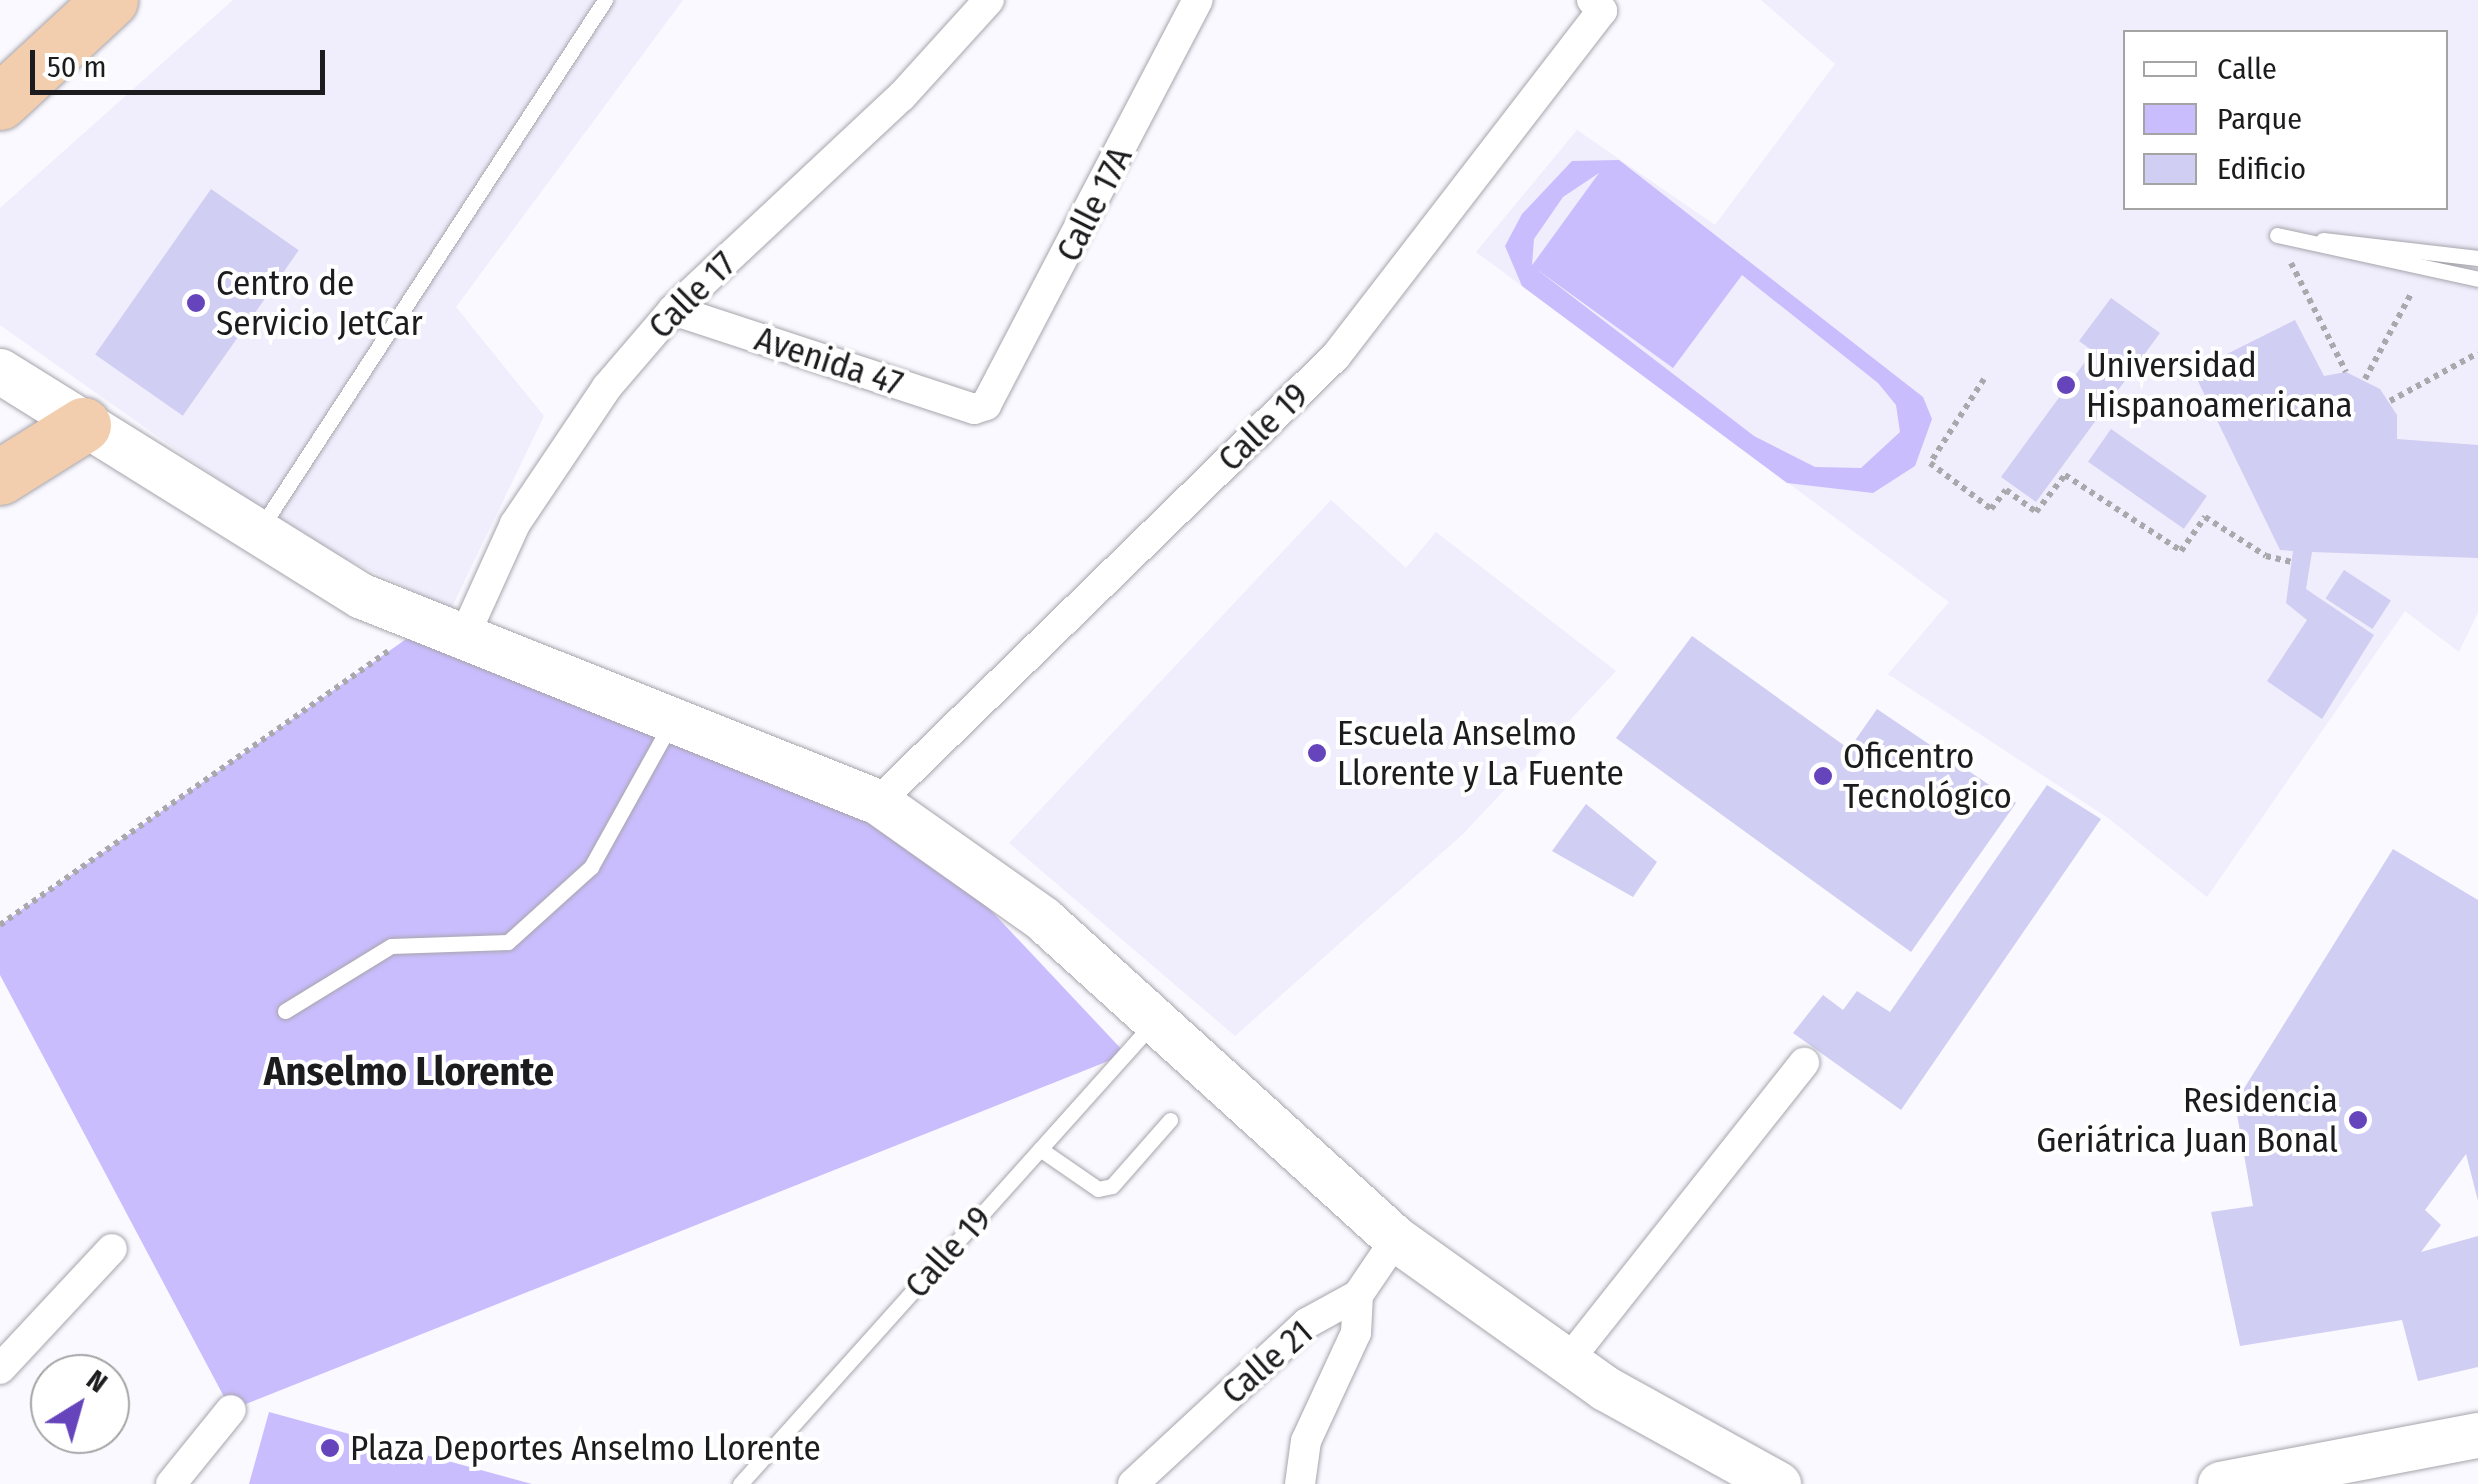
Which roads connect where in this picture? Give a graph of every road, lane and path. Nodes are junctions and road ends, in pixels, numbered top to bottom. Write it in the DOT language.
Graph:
graph roads {
  1 [pos="110,0"];
  2 [pos="606,0"];
  3 [pos="990,0"];
  4 [pos="1198,0"];
  5 [pos="1597,6"];
  6 [pos="0,102"];
  7 [pos="2277,235"];
  8 [pos="2478,258"];
  9 [pos="2418,268"];
  10 [pos="2478,279"];
  11 [pos="673,310"];
  12 [pos="2478,353"];
  13 [pos="0,371"];
  14 [pos="2346,372"];
  15 [pos="2365,378"];
  16 [pos="1984,379"];
  17 [pos="2390,402"];
  18 [pos="986,405"];
  19 [pos="92,430"];
  20 [pos="0,477"];
  21 [pos="0,501"];
  22 [pos="255,536"];
  23 [pos="2291,562"];
  24 [pos="444,633"];
  25 [pos="674,717"];
  26 [pos="878,802"];
  27 [pos="0,925"];
  28 [pos="285,1011"];
  29 [pos="1156,1019"];
  30 [pos="1804,1062"];
  31 [pos="1170,1120"];
  32 [pos="1040,1149"];
  33 [pos="1396,1239"];
  34 [pos="112,1249"];
  35 [pos="1358,1295"];
  36 [pos="1567,1362"];
  37 [pos="0,1369"];
  38 [pos="231,1410"];
  39 [pos="2478,1435"];
  40 [pos="171,1484"];
  41 [pos="740,1484"];
  42 [pos="1133,1484"];
  43 [pos="1300,1484"];
  44 [pos="1778,1484"];
  45 [pos="2220,1484"];
  1 -- 6 [label="highway"];
  2 -- 22 [label="lane"];
  3 -- 11 [label="street, Calle 17"];
  4 -- 18 [label="street, Calle 17A"];
  5 -- 26 [label="street, Calle 19"];
  7 -- 8 [label="lane"];
  7 -- 9 [label="lane"];
  7 -- 14 [label="path"];
  9 -- 10 [label="lane"];
  9 -- 15 [label="path"];
  11 -- 18 [label="street, Avenida 47"];
  11 -- 24 [label="street, Calle 17"];
  12 -- 17 [label="path"];
  13 -- 19 [label="main road"];
  16 -- 23 [label="path"];
  19 -- 20 [label="highway"];
  19 -- 21 [label="street"];
  19 -- 22 [label="main road"];
  22 -- 24 [label="main road"];
  24 -- 25 [label="main road"];
  24 -- 27 [label="path"];
  25 -- 26 [label="main road"];
  25 -- 28 [label="lane"];
  26 -- 29 [label="main road"];
  29 -- 32 [label="lane, Calle 19"];
  29 -- 33 [label="main road"];
  30 -- 36 [label="street"];
  31 -- 32 [label="lane"];
  32 -- 41 [label="lane, Calle 19"];
  33 -- 35 [label="street, Calle 21"];
  33 -- 36 [label="main road"];
  34 -- 37 [label="street"];
  35 -- 42 [label="street, Calle 21"];
  35 -- 43 [label="street"];
  36 -- 44 [label="main road"];
  38 -- 40 [label="street"];
  39 -- 45 [label="main road"];
}
